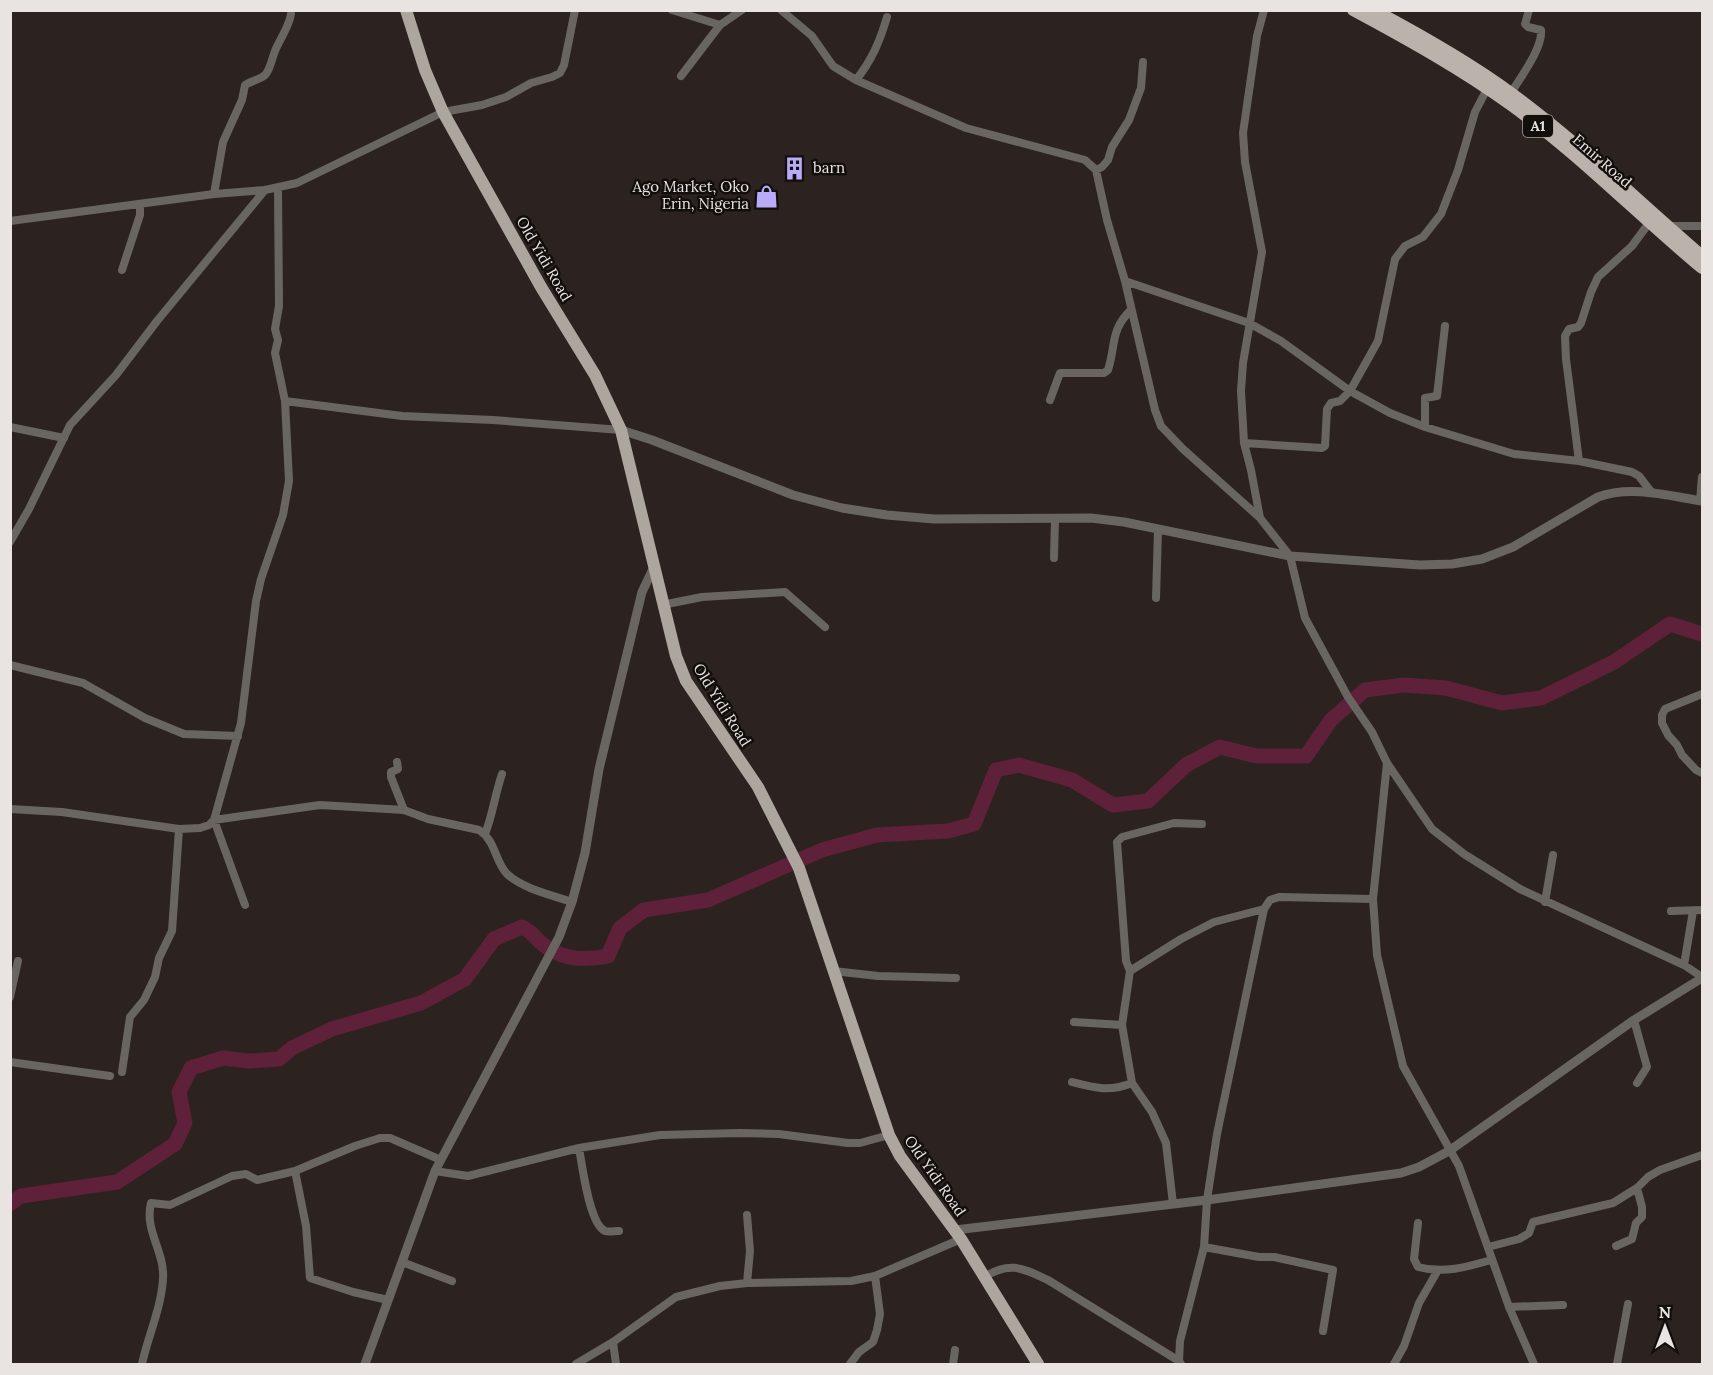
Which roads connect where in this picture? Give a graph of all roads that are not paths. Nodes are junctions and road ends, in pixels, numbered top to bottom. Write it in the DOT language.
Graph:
graph roads {
  1 [pos="406,10"];
  2 [pos="575,10"];
  3 [pos="672,10"];
  4 [pos="741,10"];
  5 [pos="781,10"];
  6 [pos="1263,10"];
  7 [pos="1353,10"];
  8 [pos="1374,10"];
  9 [pos="1529,10"];
  10 [pos="291,14"];
  11 [pos="887,17"];
  12 [pos="720,25"];
  13 [pos="1143,62"];
  14 [pos="681,76"];
  15 [pos="856,80"];
  16 [pos="1487,89"];
  17 [pos="1510,93"];
  18 [pos="442,112"];
  19 [pos="1096,170"];
  20 [pos="278,188"];
  21 [pos="265,190"];
  22 [pos="213,194"];
  23 [pos="140,205"];
  24 [pos="10,221"];
  25 [pos="1648,222"];
  26 [pos="1666,226"];
  27 [pos="1702,226"];
  28 [pos="1702,256"];
  29 [pos="1702,268"];
  30 [pos="122,270"];
  31 [pos="1125,281"];
  32 [pos="1131,310"];
  33 [pos="1249,323"];
  34 [pos="1445,326"];
  35 [pos="1350,391"];
  36 [pos="1050,400"];
  37 [pos="285,401"];
  38 [pos="10,427"];
  39 [pos="1425,427"];
  40 [pos="621,430"];
  41 [pos="63,438"];
  42 [pos="1244,443"];
  43 [pos="1579,460"];
  44 [pos="1702,477"];
  45 [pos="1652,493"];
  46 [pos="1701,501"];
  47 [pos="1055,518"];
  48 [pos="1260,518"];
  49 [pos="1158,530"];
  50 [pos="10,542"];
  51 [pos="1290,556"];
  52 [pos="1054,558"];
  53 [pos="654,567"];
  54 [pos="1156,598"];
  55 [pos="662,605"];
  56 [pos="825,627"];
  57 [pos="10,665"];
  58 [pos="1702,694"];
  59 [pos="238,736"];
  60 [pos="398,762"];
  61 [pos="1387,763"];
  62 [pos="1702,773"];
  63 [pos="502,774"];
  64 [pos="10,808"];
  65 [pos="404,810"];
  66 [pos="214,820"];
  67 [pos="1202,825"];
  68 [pos="179,829"];
  69 [pos="484,834"];
  70 [pos="1553,855"];
  71 [pos="1373,899"];
  72 [pos="572,902"];
  73 [pos="1545,902"];
  74 [pos="245,905"];
  75 [pos="1264,909"];
  76 [pos="1702,910"];
  77 [pos="1671,911"];
  78 [pos="1693,911"];
  79 [pos="18,961"];
  80 [pos="1684,965"];
  81 [pos="833,971"];
  82 [pos="1130,971"];
  83 [pos="956,978"];
  84 [pos="1702,978"];
  85 [pos="10,997"];
  86 [pos="1634,1020"];
  87 [pos="1074,1022"];
  88 [pos="1122,1025"];
  89 [pos="10,1062"];
  90 [pos="122,1072"];
  91 [pos="110,1076"];
  92 [pos="1072,1082"];
  93 [pos="1132,1083"];
  94 [pos="1637,1083"];
  95 [pos="889,1135"];
  96 [pos="579,1148"];
  97 [pos="1449,1151"];
  98 [pos="1702,1155"];
  99 [pos="441,1160"];
  100 [pos="295,1171"];
  101 [pos="435,1171"];
  102 [pos="1637,1188"];
  103 [pos="1207,1200"];
  104 [pos="1173,1204"];
  105 [pos="747,1215"];
  106 [pos="1418,1223"];
  107 [pos="619,1231"];
  108 [pos="958,1234"];
  109 [pos="1616,1246"];
  110 [pos="1204,1247"];
  111 [pos="1488,1247"];
  112 [pos="1491,1260"];
  113 [pos="402,1262"];
  114 [pos="1438,1270"];
  115 [pos="875,1275"];
  116 [pos="984,1277"];
  117 [pos="452,1281"];
  118 [pos="747,1283"];
  119 [pos="388,1300"];
  120 [pos="1563,1305"];
  121 [pos="1628,1305"];
  122 [pos="1509,1307"];
  123 [pos="1323,1331"];
  124 [pos="613,1342"];
  125 [pos="955,1350"];
  126 [pos="1180,1363"];
  127 [pos="142,1365"];
  128 [pos="365,1365"];
  129 [pos="576,1365"];
  130 [pos="616,1365"];
  131 [pos="850,1365"];
  132 [pos="953,1365"];
  133 [pos="1038,1365"];
  134 [pos="1394,1365"];
  135 [pos="1534,1365"];
  136 [pos="1617,1365"];
  1 -- 18 [label="main road, Old Yidi Road"];
  2 -- 18 [label="street"];
  3 -- 12 [label="street"];
  4 -- 12 [label="street"];
  5 -- 15 [label="street"];
  6 -- 33 [label="street"];
  7 -- 16 [label="highway, Emir Road / A1"];
  8 -- 17 [label="highway, Emir Road / A1"];
  9 -- 17 [label="street"];
  10 -- 22 [label="street"];
  11 -- 15 [label="street"];
  12 -- 14 [label="street"];
  13 -- 19 [label="street"];
  15 -- 19 [label="street"];
  16 -- 25 [label="highway, Emir Road / A1"];
  16 -- 35 [label="street"];
  17 -- 26 [label="highway, Emir Road / A1"];
  18 -- 20 [label="street"];
  18 -- 40 [label="main road, Old Yidi Road"];
  19 -- 31 [label="street"];
  20 -- 21 [label="street"];
  20 -- 37 [label="street"];
  21 -- 22 [label="street"];
  21 -- 41 [label="street"];
  22 -- 23 [label="street"];
  23 -- 24 [label="street"];
  23 -- 30 [label="street"];
  25 -- 29 [label="highway, Emir Road / A1"];
  25 -- 43 [label="street"];
  26 -- 27 [label="street"];
  26 -- 28 [label="highway, Emir Road / A1"];
  31 -- 32 [label="street"];
  31 -- 33 [label="street"];
  32 -- 36 [label="street"];
  32 -- 48 [label="street"];
  33 -- 35 [label="street"];
  33 -- 42 [label="street"];
  34 -- 39 [label="street"];
  35 -- 39 [label="street"];
  35 -- 42 [label="street"];
  37 -- 40 [label="street"];
  37 -- 59 [label="street"];
  38 -- 41 [label="street"];
  39 -- 43 [label="street"];
  40 -- 47 [label="street"];
  40 -- 53 [label="main road, Old Yidi Road"];
  41 -- 50 [label="street"];
  42 -- 48 [label="street"];
  43 -- 45 [label="street"];
  44 -- 46 [label="street"];
  45 -- 46 [label="street"];
  45 -- 51 [label="street"];
  47 -- 49 [label="street"];
  47 -- 52 [label="street"];
  48 -- 51 [label="street"];
  49 -- 51 [label="street"];
  49 -- 54 [label="street"];
  51 -- 61 [label="street"];
  53 -- 55 [label="main road, Old Yidi Road"];
  53 -- 72 [label="street"];
  55 -- 56 [label="street"];
  55 -- 81 [label="main road, Old Yidi Road"];
  57 -- 59 [label="street"];
  58 -- 62 [label="street"];
  59 -- 66 [label="street"];
  60 -- 65 [label="street"];
  61 -- 71 [label="street"];
  61 -- 73 [label="street"];
  63 -- 69 [label="street"];
  64 -- 68 [label="street"];
  65 -- 66 [label="street"];
  65 -- 69 [label="street"];
  66 -- 68 [label="street"];
  66 -- 74 [label="street"];
  67 -- 82 [label="street"];
  68 -- 90 [label="street"];
  69 -- 72 [label="street"];
  70 -- 73 [label="street"];
  71 -- 75 [label="street"];
  71 -- 97 [label="street"];
  72 -- 99 [label="street"];
  73 -- 80 [label="street"];
  75 -- 82 [label="street"];
  75 -- 103 [label="street"];
  76 -- 78 [label="street"];
  77 -- 78 [label="street"];
  78 -- 80 [label="street"];
  79 -- 85 [label="street"];
  80 -- 84 [label="street"];
  81 -- 83 [label="street"];
  81 -- 95 [label="main road, Old Yidi Road"];
  82 -- 88 [label="street"];
  84 -- 86 [label="street"];
  86 -- 94 [label="street"];
  86 -- 97 [label="street"];
  87 -- 88 [label="street"];
  88 -- 93 [label="street"];
  89 -- 91 [label="street"];
  92 -- 93 [label="street"];
  93 -- 104 [label="street"];
  95 -- 96 [label="street"];
  95 -- 108 [label="main road, Old Yidi Road"];
  96 -- 101 [label="street"];
  96 -- 107 [label="street"];
  97 -- 103 [label="street"];
  97 -- 111 [label="street"];
  98 -- 102 [label="street"];
  99 -- 100 [label="street"];
  99 -- 101 [label="street"];
  100 -- 119 [label="street"];
  100 -- 127 [label="street"];
  101 -- 113 [label="street"];
  102 -- 109 [label="street"];
  102 -- 111 [label="street"];
  103 -- 104 [label="street"];
  103 -- 110 [label="street"];
  104 -- 108 [label="street"];
  105 -- 118 [label="street"];
  106 -- 114 [label="street"];
  108 -- 115 [label="street"];
  108 -- 116 [label="main road, Old Yidi Road"];
  110 -- 123 [label="street"];
  110 -- 126 [label="street"];
  111 -- 112 [label="street"];
  112 -- 114 [label="street"];
  112 -- 122 [label="street"];
  113 -- 117 [label="street"];
  113 -- 119 [label="street"];
  114 -- 134 [label="street"];
  115 -- 118 [label="street"];
  115 -- 131 [label="street"];
  116 -- 126 [label="street"];
  116 -- 133 [label="main road, Old Yidi Road"];
  118 -- 124 [label="street"];
  119 -- 128 [label="street"];
  120 -- 122 [label="street"];
  121 -- 136 [label="street"];
  122 -- 135 [label="street"];
  124 -- 129 [label="street"];
  124 -- 130 [label="street"];
  125 -- 132 [label="street"];
}
